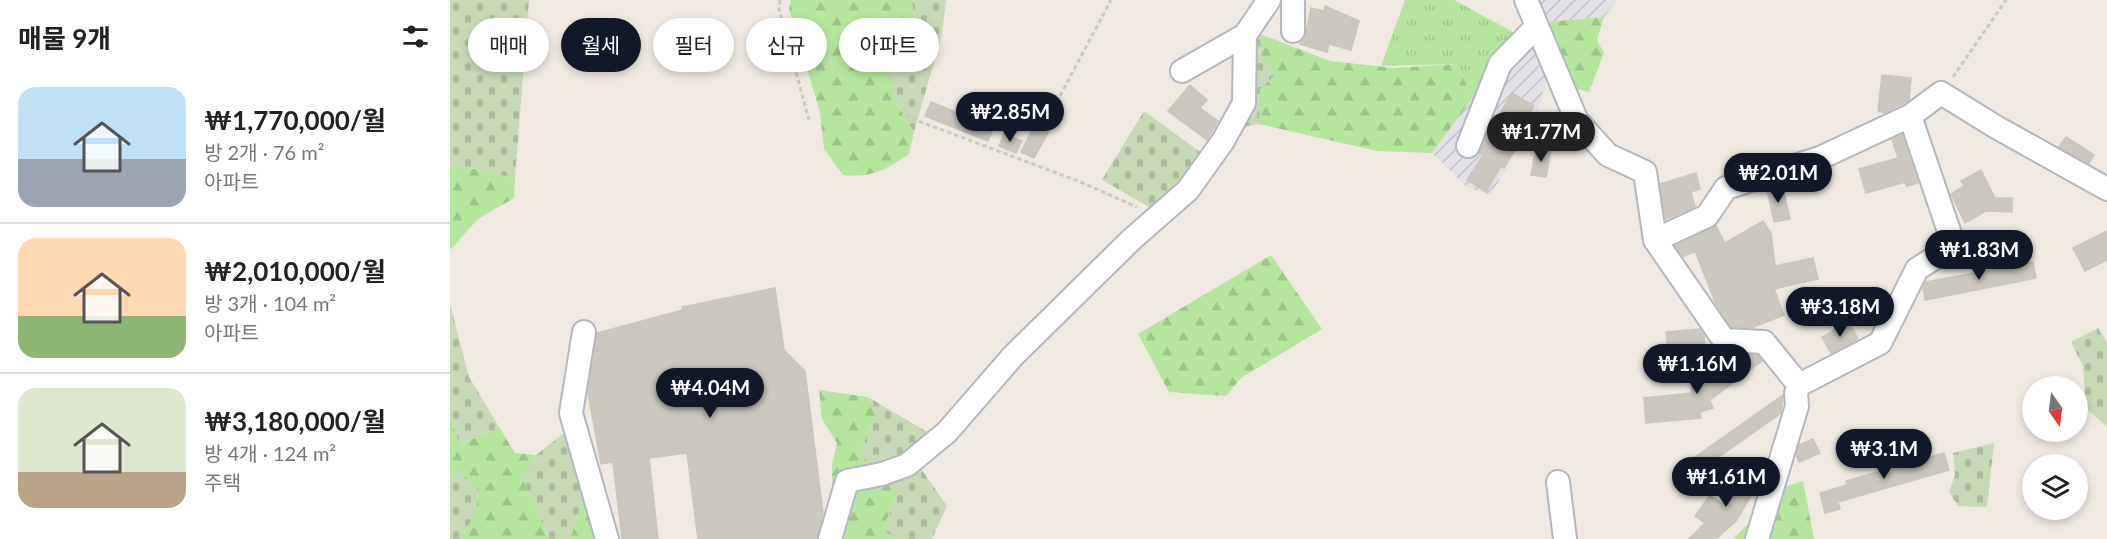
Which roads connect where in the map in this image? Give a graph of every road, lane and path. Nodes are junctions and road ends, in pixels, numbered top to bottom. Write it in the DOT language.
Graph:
graph roads {
  1 [pos="780,0"];
  2 [pos="1111,0"];
  3 [pos="1269,0"];
  4 [pos="1293,0"];
  5 [pos="1526,0"];
  6 [pos="2006,0"];
  7 [pos="1537,26"];
  8 [pos="1293,31"];
  9 [pos="1245,35"];
  10 [pos="1182,71"];
  11 [pos="1941,93"];
  12 [pos="1053,109"];
  13 [pos="905,116"];
  14 [pos="1910,116"];
  15 [pos="809,120"];
  16 [pos="1468,146"];
  17 [pos="2107,189"];
  18 [pos="1158,216"];
  19 [pos="1655,240"];
  20 [pos="584,332"];
  21 [pos="1799,385"];
  22 [pos="1558,482"];
  23 [pos="606,539"];
  24 [pos="830,539"];
  25 [pos="1565,539"];
  26 [pos="1757,539"];
  1 -- 15 [label="path"];
  2 -- 12 [label="path"];
  3 -- 9 [label="street"];
  4 -- 8 [label="street"];
  5 -- 7 [label="street"];
  6 -- 11 [label="path"];
  7 -- 16 [label="street"];
  7 -- 19 [label="street"];
  9 -- 10 [label="street"];
  9 -- 18 [label="street"];
  11 -- 14 [label="street"];
  11 -- 17 [label="street"];
  13 -- 18 [label="path"];
  14 -- 19 [label="street"];
  14 -- 21 [label="street"];
  18 -- 24 [label="street"];
  19 -- 21 [label="street"];
  20 -- 23 [label="street"];
  21 -- 26 [label="street"];
  22 -- 25 [label="street"];
}
